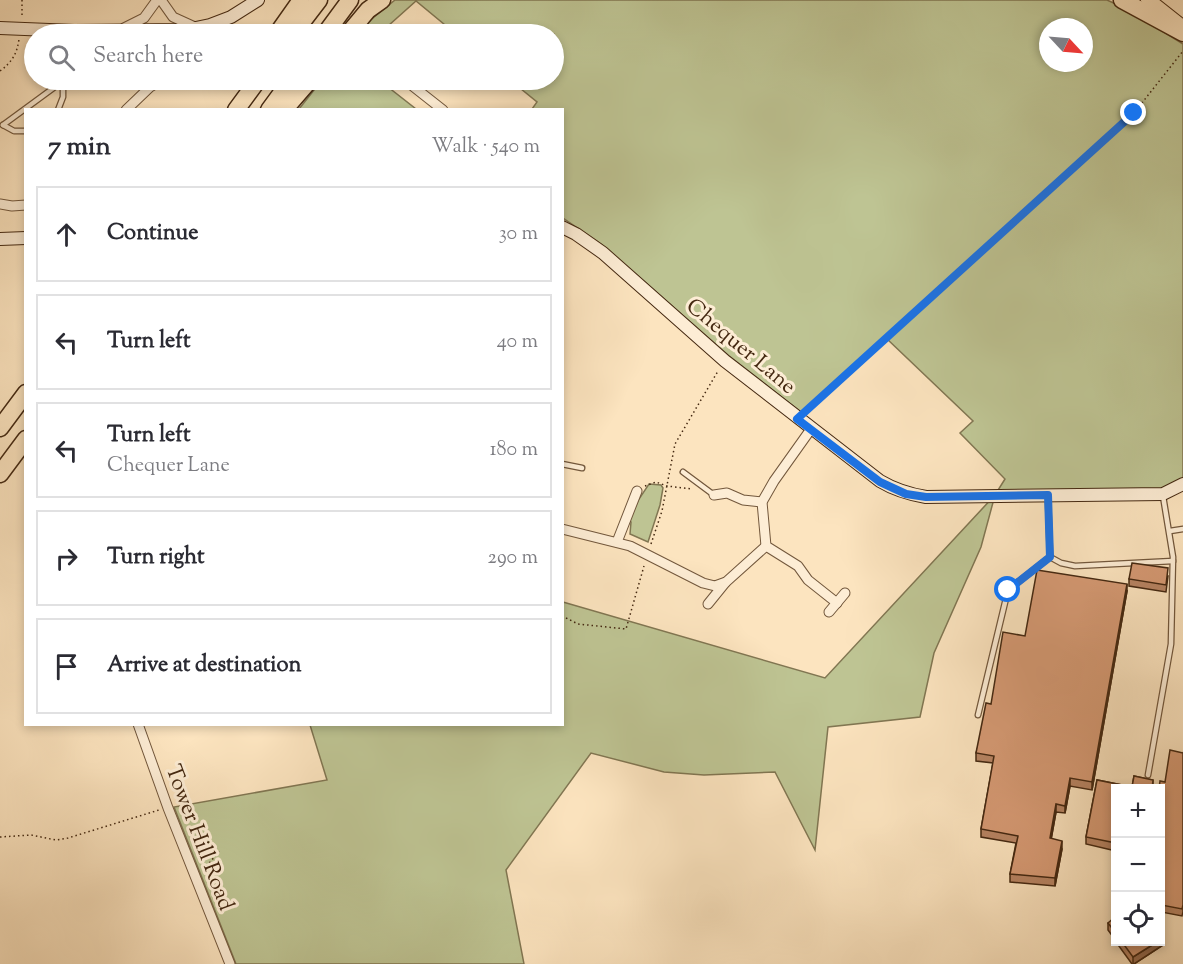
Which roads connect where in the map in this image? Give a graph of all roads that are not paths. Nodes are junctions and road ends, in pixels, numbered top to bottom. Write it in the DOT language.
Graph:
graph roads {
  1 [pos="159,0"];
  2 [pos="258,0"];
  3 [pos="301,0"];
  4 [pos="319,0"];
  5 [pos="350,0"];
  6 [pos="382,0"];
  7 [pos="1122,0"];
  8 [pos="1148,0"];
  9 [pos="135,24"];
  10 [pos="188,24"];
  11 [pos="209,24"];
  12 [pos="284,24"];
  13 [pos="301,24"];
  14 [pos="332,24"];
  15 [pos="356,24"];
  16 [pos="0,28"];
  17 [pos="1183,28"];
  18 [pos="24,30"];
  19 [pos="1183,33"];
  20 [pos="50,90"];
  21 [pos="63,90"];
  22 [pos="147,90"];
  23 [pos="247,90"];
  24 [pos="250,90"];
  25 [pos="284,90"];
  26 [pos="301,90"];
  27 [pos="418,90"];
  28 [pos="25,108"];
  29 [pos="59,108"];
  30 [pos="128,108"];
  31 [pos="237,108"];
  32 [pos="270,108"];
  33 [pos="286,108"];
  34 [pos="440,108"];
  35 [pos="24,109"];
  36 [pos="1,125"];
  37 [pos="24,130"];
  38 [pos="0,204"];
  39 [pos="24,205"];
  40 [pos="564,228"];
  41 [pos="24,238"];
  42 [pos="0,239"];
  43 [pos="24,396"];
  44 [pos="0,428"];
  45 [pos="811,429"];
  46 [pos="24,442"];
  47 [pos="564,464"];
  48 [pos="582,468"];
  49 [pos="683,472"];
  50 [pos="0,474"];
  51 [pos="1183,484"];
  52 [pos="637,491"];
  53 [pos="712,493"];
  54 [pos="1163,494"];
  55 [pos="1048,495"];
  56 [pos="762,502"];
  57 [pos="564,529"];
  58 [pos="1183,529"];
  59 [pos="1170,531"];
  60 [pos="617,542"];
  61 [pos="766,546"];
  62 [pos="1050,557"];
  63 [pos="1173,561"];
  64 [pos="726,582"];
  65 [pos="845,593"];
  66 [pos="837,603"];
  67 [pos="708,604"];
  68 [pos="829,612"];
  69 [pos="978,716"];
  70 [pos="139,726"];
  71 [pos="1148,775"];
  72 [pos="230,964"];
  1 -- 9 [label="street"];
  1 -- 10 [label="street"];
  2 -- 11 [label="street"];
  3 -- 12 [label="highway"];
  4 -- 13 [label="highway"];
  5 -- 14 [label="highway"];
  6 -- 15 [label="highway"];
  7 -- 19 [label="highway"];
  8 -- 17 [label="main road"];
  16 -- 18 [label="street"];
  20 -- 28 [label="lane"];
  21 -- 29 [label="lane"];
  22 -- 30 [label="street"];
  23 -- 31 [label="highway"];
  24 -- 31 [label="highway"];
  25 -- 32 [label="highway"];
  26 -- 33 [label="highway"];
  27 -- 34 [label="street"];
  35 -- 36 [label="lane"];
  36 -- 37 [label="lane"];
  38 -- 39 [label="street"];
  40 -- 45 [label="street, Chequer Lane"];
  41 -- 42 [label="street"];
  43 -- 44 [label="highway"];
  45 -- 55 [label="street, Chequer Lane"];
  45 -- 56 [label="street"];
  46 -- 50 [label="highway"];
  47 -- 48 [label="lane"];
  49 -- 53 [label="lane"];
  51 -- 54 [label="street, Chequer Lane"];
  52 -- 60 [label="street"];
  53 -- 56 [label="street"];
  54 -- 55 [label="street, Chequer Lane"];
  54 -- 59 [label="lane"];
  55 -- 62 [label="lane"];
  56 -- 61 [label="street"];
  57 -- 60 [label="street"];
  58 -- 59 [label="lane"];
  59 -- 63 [label="lane"];
  60 -- 64 [label="street"];
  61 -- 64 [label="street"];
  61 -- 66 [label="street"];
  62 -- 63 [label="lane"];
  62 -- 69 [label="lane"];
  63 -- 71 [label="lane"];
  64 -- 67 [label="street"];
  65 -- 66 [label="street"];
  66 -- 68 [label="street"];
  70 -- 72 [label="street, Tower Hill Road"];
}
